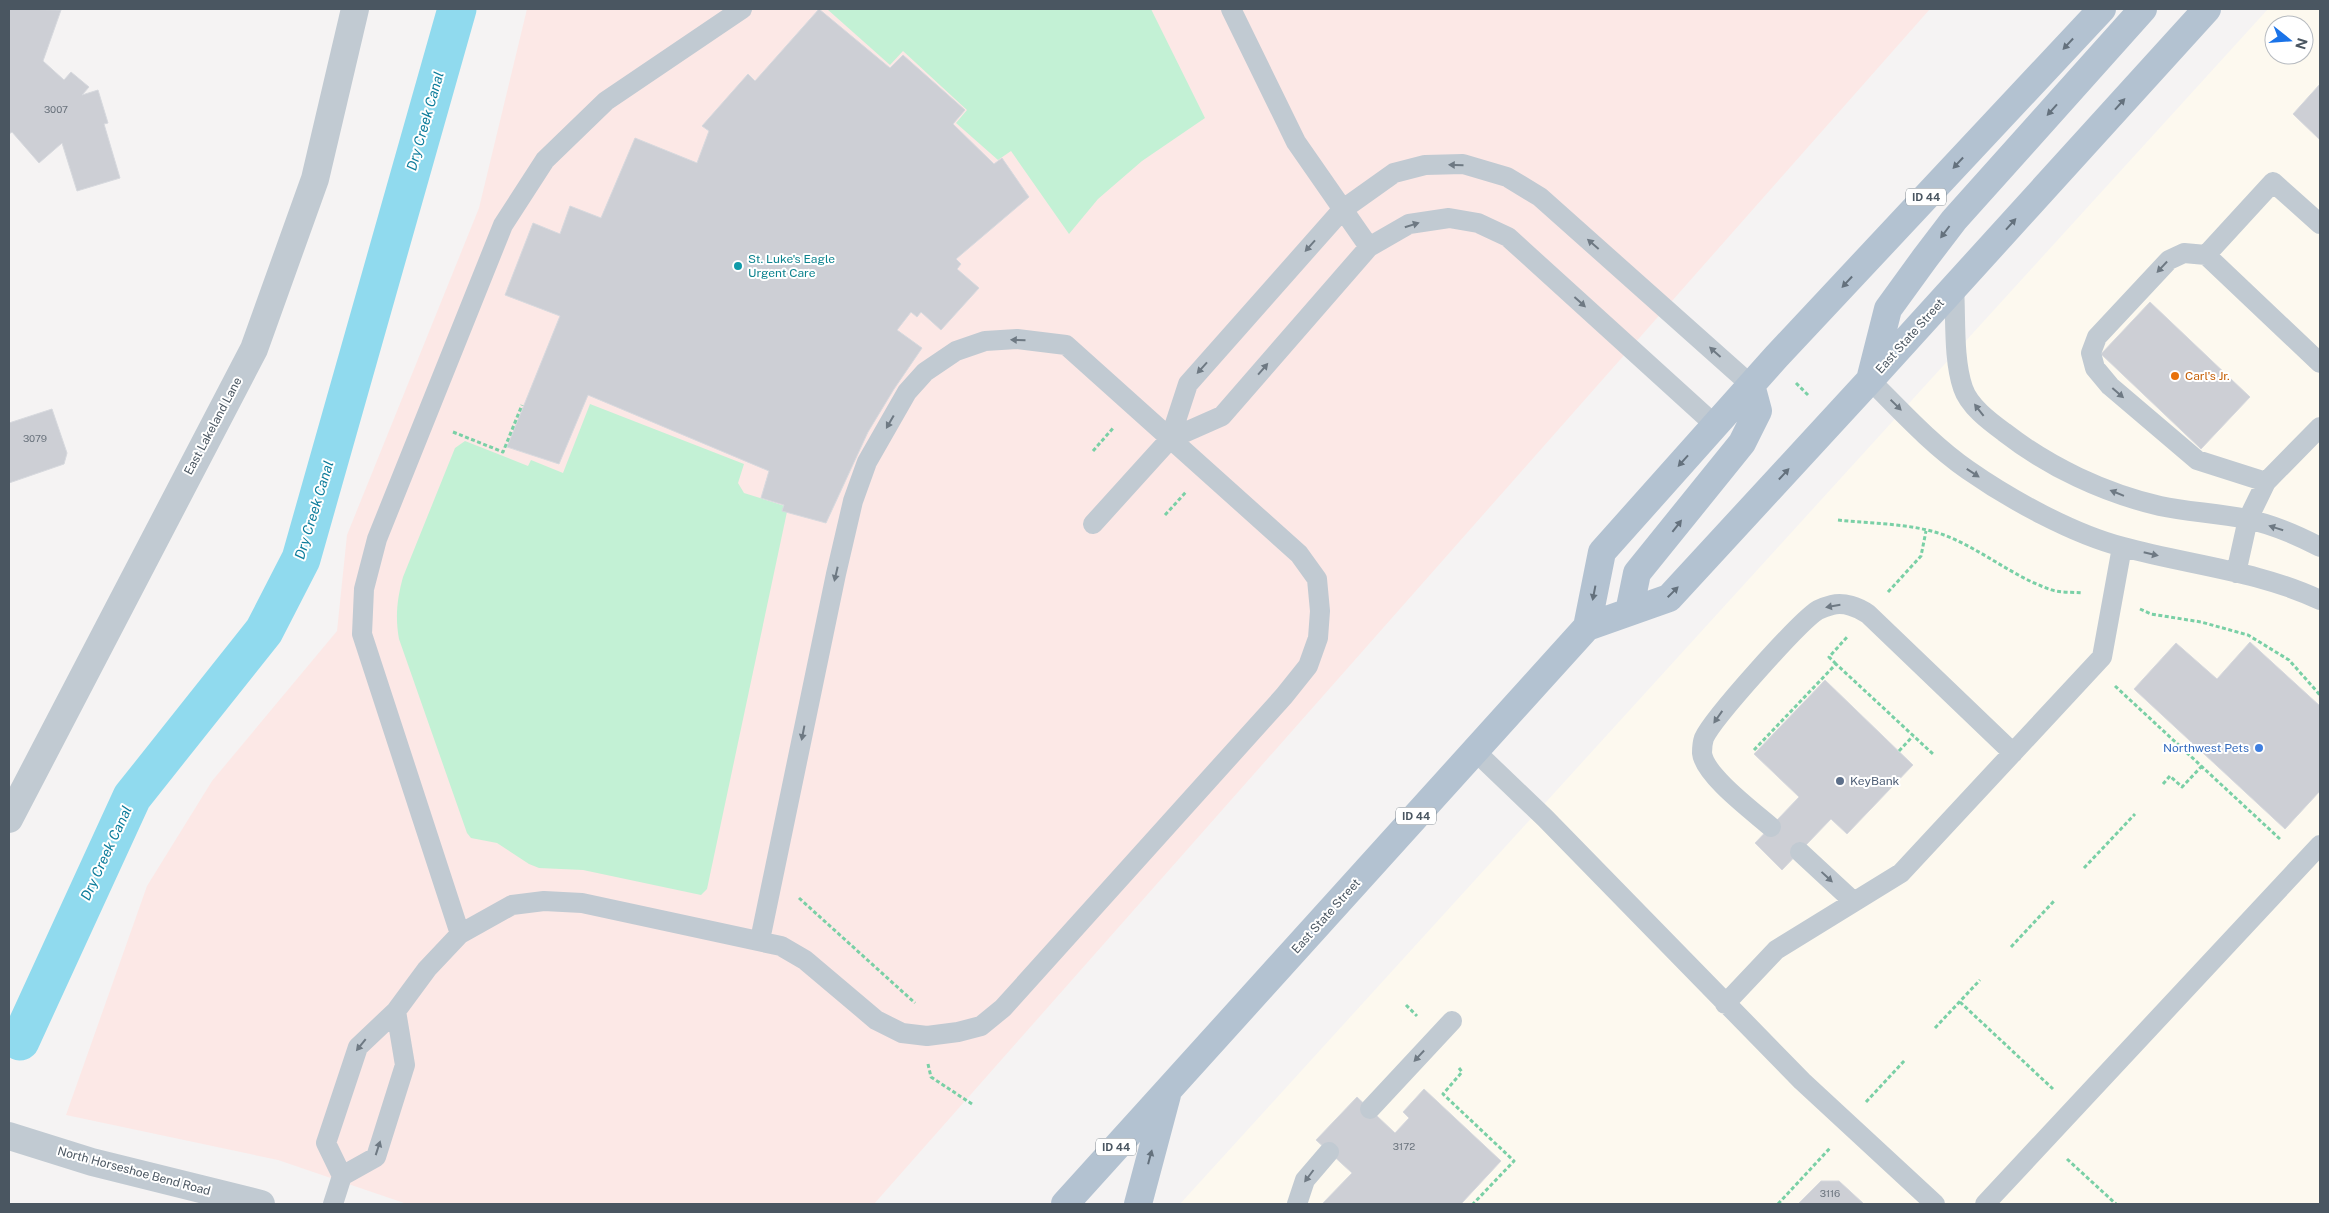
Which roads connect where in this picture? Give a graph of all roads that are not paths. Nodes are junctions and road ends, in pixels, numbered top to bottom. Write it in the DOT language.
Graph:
graph roads {
  1 [pos="355,9"];
  2 [pos="742,9"];
  3 [pos="1231,9"];
  4 [pos="2102,9"];
  5 [pos="2143,9"];
  6 [pos="2207,9"];
  7 [pos="1342,210"];
  8 [pos="2320,224"];
  9 [pos="1369,247"];
  10 [pos="2206,255"];
  11 [pos="1954,286"];
  12 [pos="2320,363"];
  13 [pos="1870,380"];
  14 [pos="1751,385"];
  15 [pos="1715,425"];
  16 [pos="2320,427"];
  17 [pos="1170,439"];
  18 [pos="2266,482"];
  19 [pos="2248,519"];
  20 [pos="1093,524"];
  21 [pos="2122,547"];
  22 [pos="2320,547"];
  23 [pos="2236,573"];
  24 [pos="2320,600"];
  25 [pos="1629,612"];
  26 [pos="1587,627"];
  27 [pos="1475,751"];
  28 [pos="2013,753"];
  29 [pos="9,818"];
  30 [pos="1771,827"];
  31 [pos="2320,845"];
  32 [pos="1800,852"];
  33 [pos="1854,902"];
  34 [pos="460,934"];
  35 [pos="760,940"];
  36 [pos="1725,1004"];
  37 [pos="396,1011"];
  38 [pos="1452,1020"];
  39 [pos="1168,1090"];
  40 [pos="1370,1109"];
  41 [pos="9,1136"];
  42 [pos="1329,1152"];
  43 [pos="342,1176"];
  44 [pos="260,1204"];
  45 [pos="333,1204"];
  46 [pos="1065,1204"];
  47 [pos="1138,1204"];
  48 [pos="1297,1204"];
  49 [pos="1935,1204"];
  50 [pos="1985,1204"];
  1 -- 29 [label="street, East Lakeland Lane"];
  2 -- 34 [label="lane"];
  3 -- 7 [label="lane"];
  4 -- 14 [label="main road, ID 44, one-way"];
  5 -- 13 [label="main road, one-way"];
  11 -- 6 [label="main road, East State Street, one-way"];
  7 -- 9 [label="lane"];
  14 -- 7 [label="lane, one-way"];
  7 -- 17 [label="lane, one-way"];
  8 -- 10 [label="lane"];
  9 -- 15 [label="lane, one-way"];
  17 -- 9 [label="lane, one-way"];
  10 -- 12 [label="lane"];
  10 -- 18 [label="lane, one-way"];
  11 -- 13 [label="main road, East State Street"];
  19 -- 11 [label="lane, one-way"];
  13 -- 21 [label="lane, one-way"];
  25 -- 13 [label="main road, East State Street, one-way"];
  14 -- 15 [label="main road, ID 44"];
  25 -- 14 [label="main road, one-way"];
  15 -- 26 [label="main road, ID 44, one-way"];
  16 -- 18 [label="lane"];
  17 -- 20 [label="lane"];
  17 -- 35 [label="lane, one-way"];
  17 -- 35 [label="lane"];
  18 -- 19 [label="lane"];
  22 -- 19 [label="lane, one-way"];
  19 -- 23 [label="lane"];
  21 -- 23 [label="lane, one-way"];
  21 -- 28 [label="lane"];
  23 -- 24 [label="lane"];
  25 -- 26 [label="main road, East State Street"];
  26 -- 27 [label="main road, East State Street / ID 44"];
  27 -- 36 [label="lane"];
  27 -- 39 [label="main road, East State Street / ID 44"];
  28 -- 30 [label="lane, one-way"];
  28 -- 33 [label="lane"];
  31 -- 50 [label="lane"];
  32 -- 33 [label="lane, one-way"];
  33 -- 36 [label="lane"];
  34 -- 35 [label="lane"];
  34 -- 37 [label="lane"];
  36 -- 49 [label="lane"];
  43 -- 37 [label="lane, one-way"];
  37 -- 43 [label="lane, one-way"];
  38 -- 40 [label="lane, one-way"];
  39 -- 46 [label="main road, East State Street / ID 44"];
  47 -- 39 [label="main road, one-way"];
  41 -- 44 [label="street, North Horseshoe Bend Road"];
  42 -- 48 [label="lane, one-way"];
  43 -- 45 [label="lane"];
}
